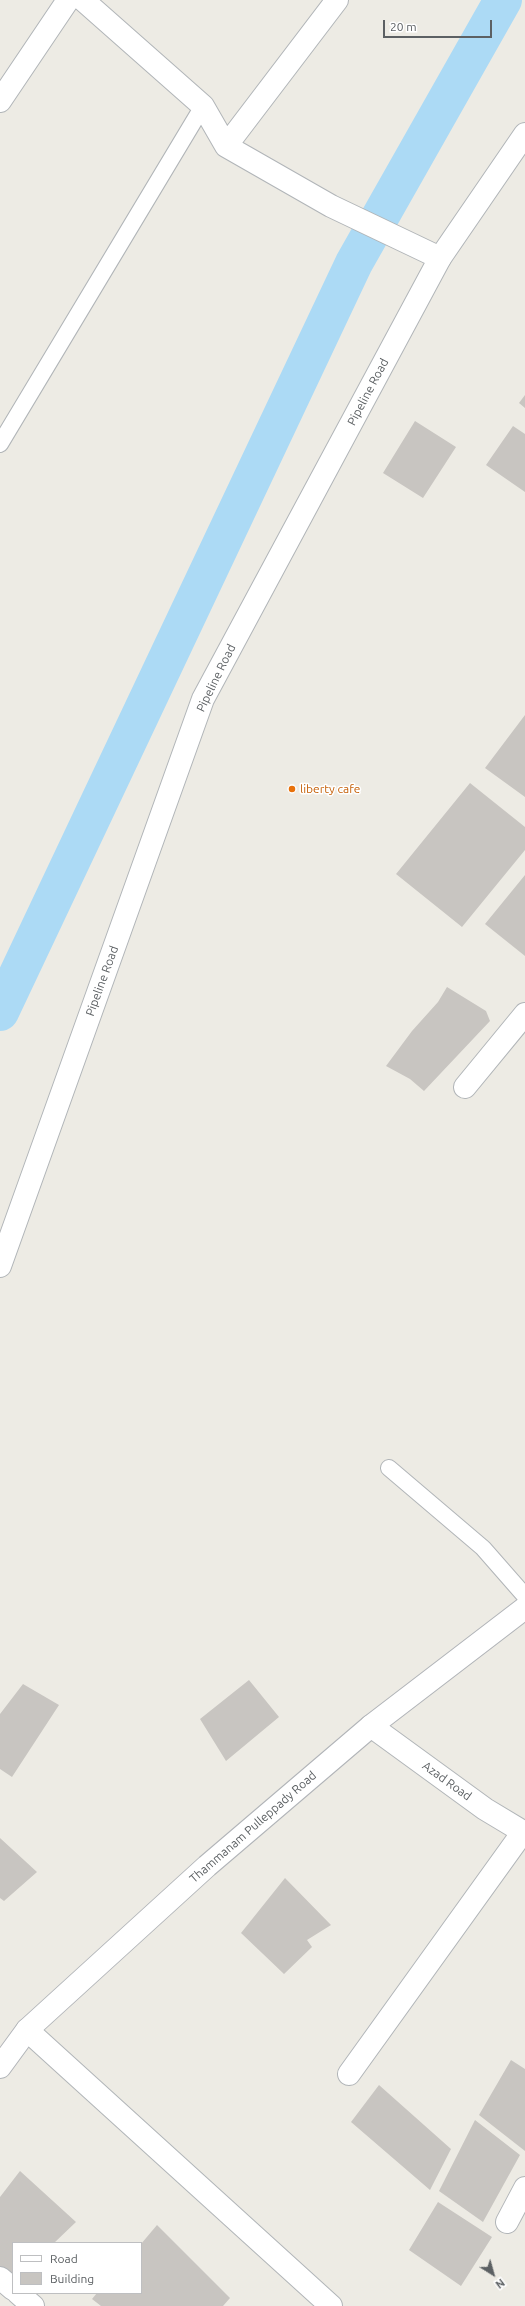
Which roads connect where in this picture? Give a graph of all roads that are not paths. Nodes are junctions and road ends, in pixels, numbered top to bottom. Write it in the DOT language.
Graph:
graph roads {
  1 [pos="68,0"];
  2 [pos="83,0"];
  3 [pos="337,0"];
  4 [pos="0,101"];
  5 [pos="203,106"];
  6 [pos="525,134"];
  7 [pos="226,146"];
  8 [pos="440,258"];
  9 [pos="0,444"];
  10 [pos="525,1014"];
  11 [pos="465,1087"];
  12 [pos="0,1266"];
  13 [pos="389,1468"];
  14 [pos="525,1596"];
  15 [pos="525,1608"];
  16 [pos="371,1726"];
  17 [pos="524,1832"];
  18 [pos="27,2030"];
  19 [pos="0,2067"];
  20 [pos="349,2074"];
  21 [pos="525,2188"];
  22 [pos="507,2222"];
  23 [pos="0,2278"];
  24 [pos="12,2288"];
  25 [pos="19,2294"];
  26 [pos="33,2306"];
  27 [pos="331,2306"];
  1 -- 4 [label="street"];
  2 -- 5 [label="street"];
  3 -- 7 [label="street"];
  5 -- 7 [label="street"];
  5 -- 9 [label="lane"];
  6 -- 8 [label="street, Pipeline Road"];
  7 -- 8 [label="street"];
  8 -- 12 [label="street, Pipeline Road"];
  10 -- 11 [label="street"];
  13 -- 14 [label="lane"];
  15 -- 16 [label="street, Thammanam Pulleppady Road"];
  16 -- 17 [label="street, Azad Road"];
  16 -- 18 [label="street, Thammanam Pulleppady Road"];
  17 -- 20 [label="street"];
  18 -- 19 [label="street, Thammanam Pulleppady Road"];
  18 -- 27 [label="street"];
  21 -- 22 [label="street"];
  23 -- 24 [label="street"];
  25 -- 26 [label="street"];
}
